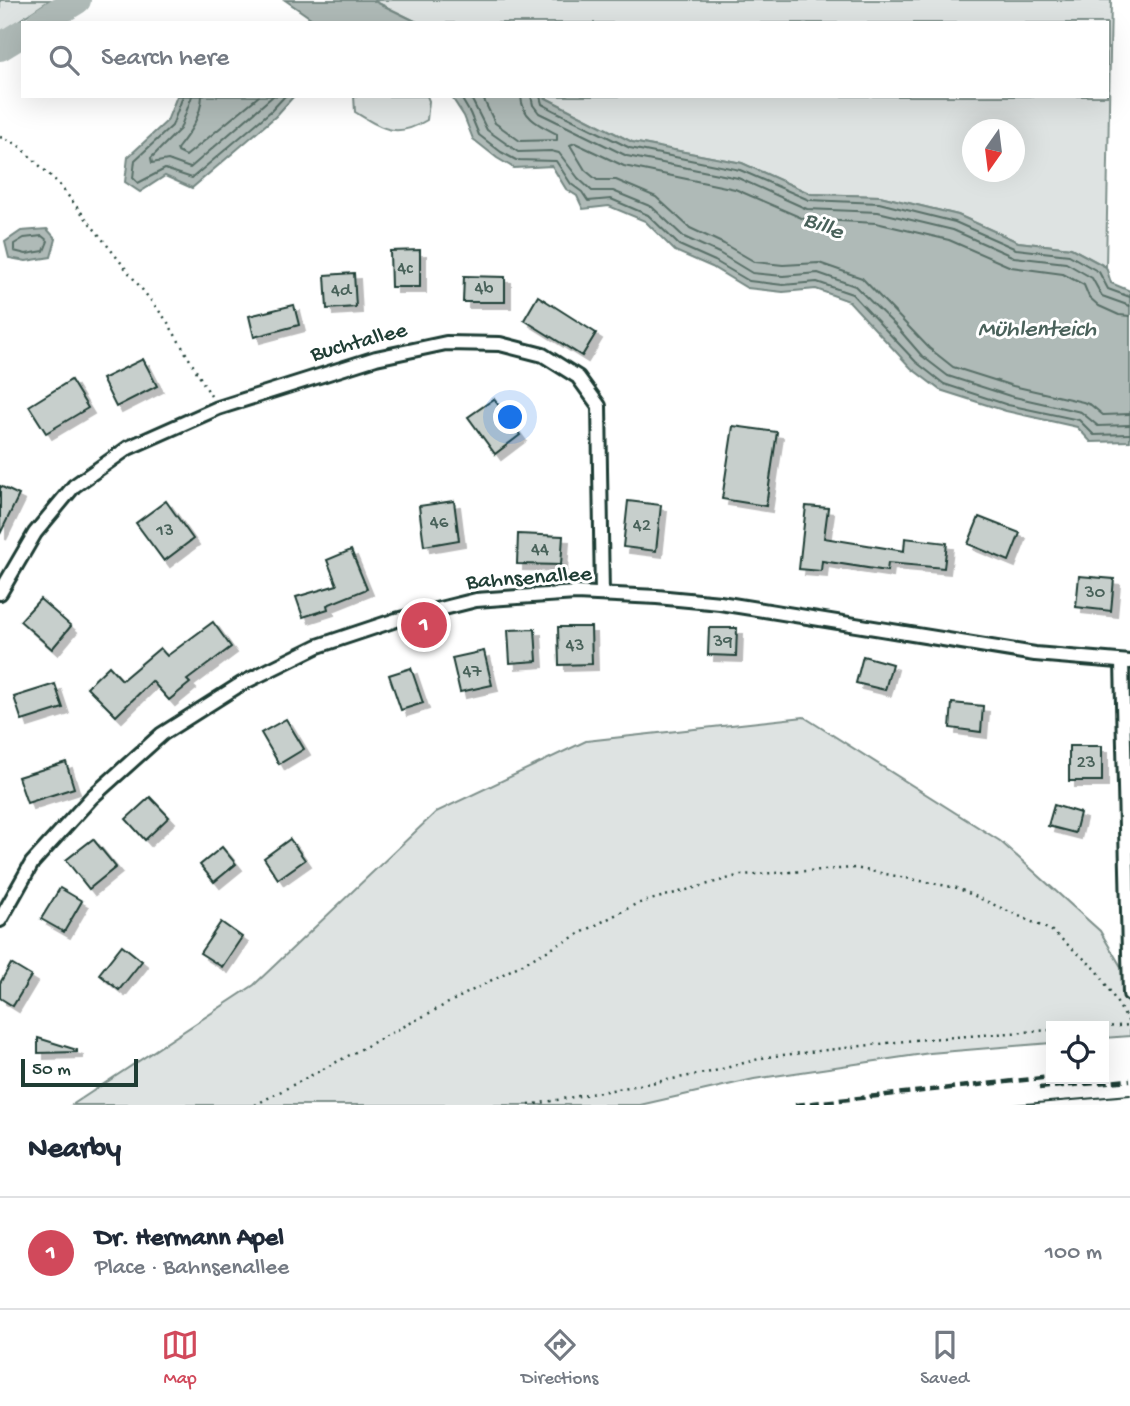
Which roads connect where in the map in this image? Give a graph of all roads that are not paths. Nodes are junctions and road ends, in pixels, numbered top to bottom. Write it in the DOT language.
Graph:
graph roads {
  1 [pos="0,593"];
  2 [pos="601,594"];
  3 [pos="1126,662"];
  4 [pos="0,920"];
  5 [pos="1130,994"];
  1 -- 2 [label="street, Buchtallee"];
  2 -- 3 [label="street, Bahnsenallee"];
  2 -- 4 [label="street, Bahnsenallee"];
  3 -- 5 [label="street"];
}
